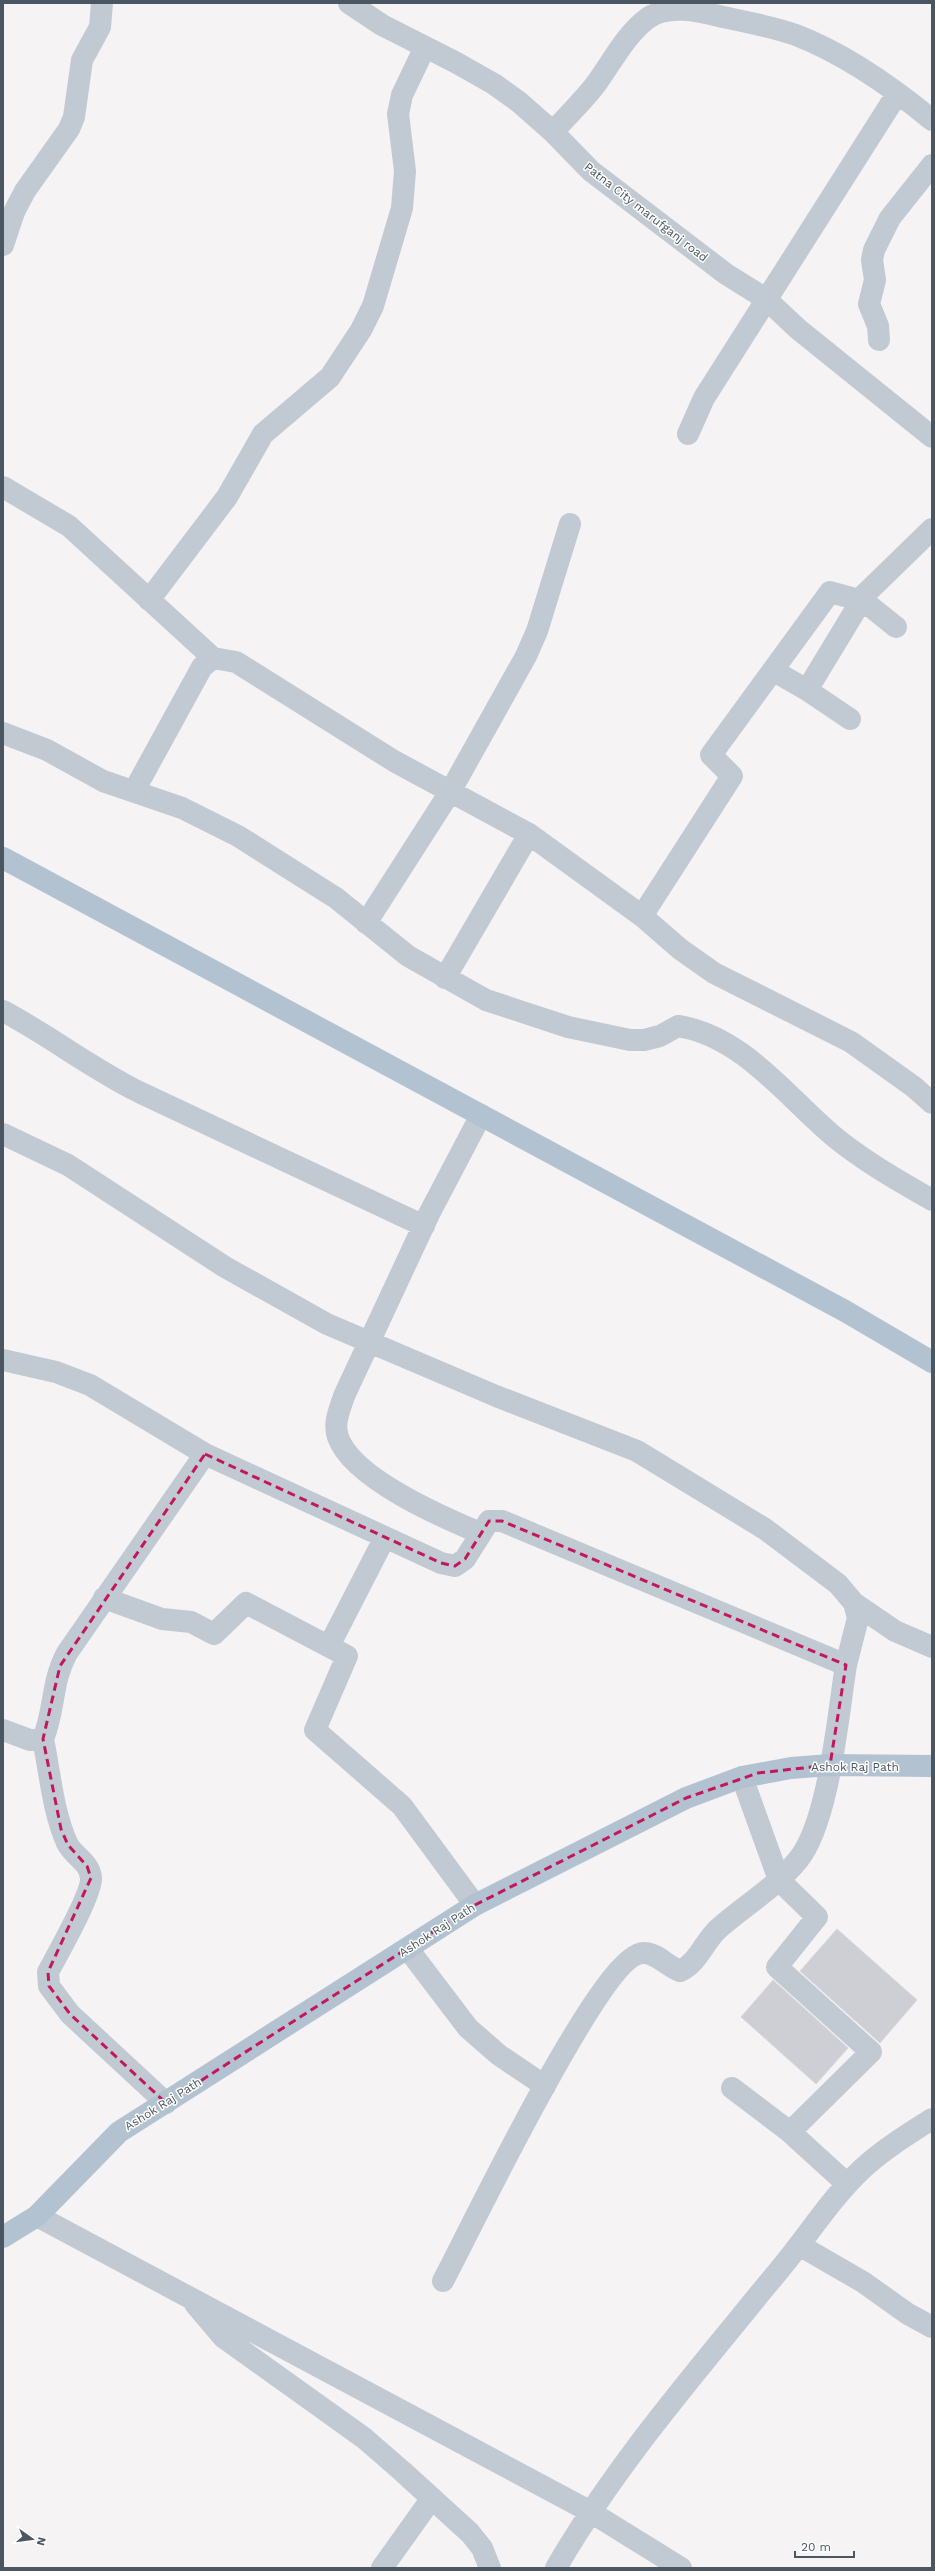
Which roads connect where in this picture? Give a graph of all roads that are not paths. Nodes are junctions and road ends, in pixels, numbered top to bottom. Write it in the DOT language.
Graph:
graph roads {
  1 [pos="102,3"];
  2 [pos="349,3"];
  3 [pos="689,7"];
  4 [pos="425,47"];
  5 [pos="897,94"];
  6 [pos="932,120"];
  7 [pos="554,132"];
  8 [pos="932,165"];
  9 [pos="3,245"];
  10 [pos="766,299"];
  11 [pos="879,340"];
  12 [pos="688,434"];
  13 [pos="932,437"];
  14 [pos="3,487"];
  15 [pos="570,524"];
  16 [pos="932,529"];
  17 [pos="862,598"];
  18 [pos="149,600"];
  19 [pos="896,627"];
  20 [pos="213,658"];
  21 [pos="774,671"];
  22 [pos="807,690"];
  23 [pos="850,719"];
  24 [pos="3,733"];
  25 [pos="134,791"];
  26 [pos="450,792"];
  27 [pos="529,834"];
  28 [pos="3,858"];
  29 [pos="642,916"];
  30 [pos="366,923"];
  31 [pos="445,978"];
  32 [pos="3,1011"];
  33 [pos="932,1103"];
  34 [pos="481,1115"];
  35 [pos="3,1134"];
  36 [pos="932,1200"];
  37 [pos="424,1226"];
  38 [pos="370,1342"];
  39 [pos="3,1360"];
  40 [pos="932,1362"];
  41 [pos="206,1454"];
  42 [pos="480,1533"];
  43 [pos="385,1537"];
  44 [pos="104,1598"];
  45 [pos="854,1602"];
  46 [pos="329,1646"];
  47 [pos="932,1646"];
  48 [pos="846,1665"];
  49 [pos="3,1730"];
  50 [pos="43,1739"];
  51 [pos="830,1765"];
  52 [pos="932,1766"];
  53 [pos="742,1777"];
  54 [pos="779,1880"];
  55 [pos="475,1905"];
  56 [pos="408,1949"];
  57 [pos="545,2086"];
  58 [pos="732,2088"];
  59 [pos="166,2103"];
  60 [pos="932,2119"];
  61 [pos="790,2132"];
  62 [pos="847,2184"];
  63 [pos="37,2216"];
  64 [pos="3,2237"];
  65 [pos="799,2245"];
  66 [pos="443,2281"];
  67 [pos="189,2297"];
  68 [pos="932,2327"];
  69 [pos="432,2498"];
  70 [pos="589,2511"];
  71 [pos="382,2568"];
  72 [pos="490,2568"];
  73 [pos="556,2568"];
  74 [pos="681,2568"];
  1 -- 9 [label="street"];
  2 -- 4 [label="street, Patna City marufganj road"];
  3 -- 5 [label="street"];
  3 -- 7 [label="street"];
  4 -- 7 [label="street, Patna City marufganj road"];
  4 -- 18 [label="street"];
  5 -- 6 [label="street"];
  5 -- 10 [label="street"];
  7 -- 10 [label="street, Patna City marufganj road"];
  8 -- 11 [label="street"];
  10 -- 12 [label="street"];
  10 -- 13 [label="street, Patna City marufganj road"];
  14 -- 18 [label="street"];
  15 -- 26 [label="street"];
  16 -- 17 [label="street"];
  17 -- 19 [label="street"];
  17 -- 21 [label="street"];
  17 -- 22 [label="street"];
  18 -- 20 [label="street"];
  20 -- 25 [label="street"];
  20 -- 26 [label="street"];
  21 -- 22 [label="street"];
  21 -- 29 [label="street"];
  22 -- 23 [label="street"];
  24 -- 25 [label="street"];
  25 -- 30 [label="street"];
  26 -- 27 [label="street"];
  26 -- 30 [label="street"];
  27 -- 29 [label="street"];
  27 -- 31 [label="street"];
  28 -- 34 [label="main road"];
  29 -- 33 [label="street"];
  30 -- 31 [label="street"];
  31 -- 36 [label="street"];
  32 -- 37 [label="street"];
  34 -- 37 [label="street"];
  34 -- 40 [label="main road"];
  35 -- 38 [label="street"];
  37 -- 38 [label="street"];
  38 -- 42 [label="street"];
  38 -- 45 [label="street"];
  39 -- 41 [label="street"];
  41 -- 43 [label="street"];
  41 -- 44 [label="street"];
  42 -- 43 [label="street"];
  42 -- 48 [label="street"];
  43 -- 46 [label="street"];
  44 -- 46 [label="street"];
  44 -- 50 [label="street"];
  45 -- 47 [label="street"];
  45 -- 48 [label="street"];
  46 -- 55 [label="street"];
  48 -- 51 [label="street"];
  49 -- 50 [label="street"];
  50 -- 59 [label="street"];
  51 -- 52 [label="main road, Ashok Raj Path"];
  51 -- 53 [label="main road, Ashok Raj Path"];
  51 -- 54 [label="street"];
  53 -- 54 [label="street"];
  53 -- 55 [label="main road, Ashok Raj Path"];
  54 -- 57 [label="street"];
  54 -- 61 [label="street"];
  55 -- 56 [label="main road, Ashok Raj Path"];
  56 -- 57 [label="street"];
  56 -- 59 [label="main road, Ashok Raj Path"];
  57 -- 66 [label="street"];
  58 -- 61 [label="street"];
  59 -- 63 [label="main road, Ashok Raj Path"];
  60 -- 62 [label="street"];
  61 -- 62 [label="street"];
  62 -- 65 [label="street"];
  63 -- 64 [label="main road, Ashok Raj Path"];
  63 -- 67 [label="street"];
  65 -- 68 [label="street"];
  65 -- 70 [label="street"];
  67 -- 69 [label="street"];
  67 -- 70 [label="street"];
  69 -- 71 [label="street"];
  69 -- 72 [label="street"];
  70 -- 73 [label="street"];
  70 -- 74 [label="street"];
}
